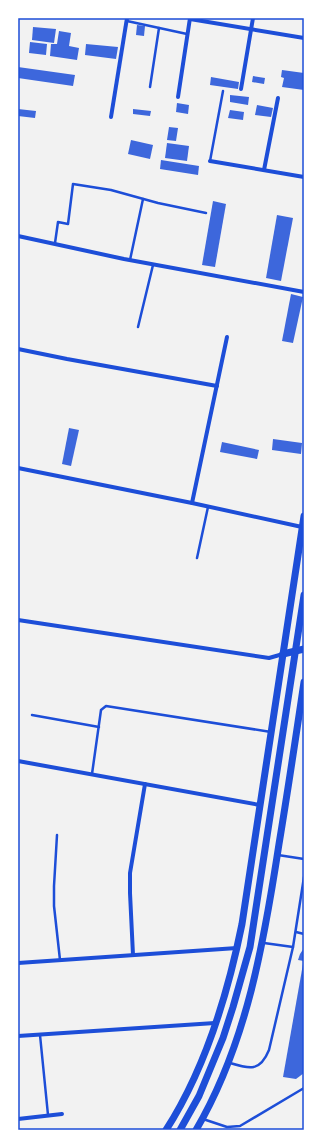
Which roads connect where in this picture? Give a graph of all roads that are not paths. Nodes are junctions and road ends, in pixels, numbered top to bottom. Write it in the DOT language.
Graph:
graph roads {
  1 [pos="253,18"];
  2 [pos="190,19"];
  3 [pos="127,20"];
  4 [pos="159,28"];
  5 [pos="251,29"];
  6 [pos="188,34"];
  7 [pos="304,38"];
  8 [pos="150,87"];
  9 [pos="241,88"];
  10 [pos="223,91"];
  11 [pos="178,97"];
  12 [pos="278,98"];
  13 [pos="111,117"];
  14 [pos="210,161"];
  15 [pos="264,170"];
  16 [pos="304,177"];
  17 [pos="143,199"];
  18 [pos="206,213"];
  19 [pos="18,236"];
  20 [pos="55,243"];
  21 [pos="130,260"];
  22 [pos="153,264"];
  23 [pos="304,292"];
  24 [pos="138,327"];
  25 [pos="227,337"];
  26 [pos="18,349"];
  27 [pos="217,386"];
  28 [pos="18,468"];
  29 [pos="192,503"];
  30 [pos="208,506"];
  31 [pos="304,516"];
  32 [pos="302,527"];
  33 [pos="197,558"];
  34 [pos="304,595"];
  35 [pos="18,620"];
  36 [pos="304,649"];
  37 [pos="296,651"];
  38 [pos="283,654"];
  39 [pos="304,682"];
  40 [pos="32,716"];
  41 [pos="99,728"];
  42 [pos="300,728"];
  43 [pos="271,732"];
  44 [pos="18,761"];
  45 [pos="92,774"];
  46 [pos="145,784"];
  47 [pos="260,805"];
  48 [pos="57,835"];
  49 [pos="278,855"];
  50 [pos="304,859"];
  51 [pos="304,877"];
  52 [pos="296,932"];
  53 [pos="304,934"];
  54 [pos="263,943"];
  55 [pos="237,948"];
  56 [pos="293,948"];
  57 [pos="133,955"];
  58 [pos="60,960"];
  59 [pos="18,963"];
  60 [pos="214,1024"];
  61 [pos="40,1034"];
  62 [pos="18,1036"];
  63 [pos="228,1062"];
  64 [pos="304,1088"];
  65 [pos="62,1114"];
  66 [pos="48,1116"];
  67 [pos="18,1119"];
  68 [pos="202,1119"];
  69 [pos="166,1130"];
  70 [pos="180,1130"];
  71 [pos="196,1130"];
  1 -- 5 [label="street"];
  2 -- 5 [label="street"];
  2 -- 6 [label="street"];
  3 -- 4 [label="lane"];
  3 -- 13 [label="street"];
  4 -- 6 [label="lane"];
  4 -- 8 [label="lane"];
  5 -- 7 [label="street"];
  5 -- 9 [label="street"];
  6 -- 11 [label="street"];
  10 -- 14 [label="lane"];
  12 -- 15 [label="street"];
  14 -- 15 [label="street"];
  15 -- 16 [label="street"];
  17 -- 18 [label="lane"];
  17 -- 20 [label="lane"];
  17 -- 21 [label="lane"];
  19 -- 20 [label="street"];
  20 -- 21 [label="street"];
  21 -- 22 [label="street"];
  22 -- 23 [label="street"];
  22 -- 24 [label="lane"];
  25 -- 27 [label="street"];
  26 -- 27 [label="street"];
  27 -- 29 [label="street"];
  28 -- 29 [label="street"];
  29 -- 30 [label="street"];
  30 -- 32 [label="street"];
  30 -- 33 [label="lane"];
  31 -- 32 [label="main road"];
  32 -- 38 [label="main road"];
  34 -- 37 [label="main road"];
  35 -- 38 [label="street"];
  36 -- 37 [label="main road"];
  37 -- 38 [label="main road"];
  37 -- 70 [label="main road"];
  38 -- 43 [label="main road"];
  39 -- 42 [label="main road"];
  40 -- 41 [label="lane"];
  41 -- 43 [label="lane"];
  41 -- 45 [label="lane"];
  42 -- 49 [label="main road"];
  43 -- 47 [label="main road"];
  44 -- 45 [label="street"];
  45 -- 46 [label="street"];
  46 -- 47 [label="street"];
  46 -- 57 [label="street"];
  47 -- 55 [label="main road"];
  48 -- 58 [label="lane"];
  49 -- 50 [label="lane"];
  49 -- 54 [label="main road"];
  51 -- 52 [label="lane"];
  52 -- 53 [label="lane"];
  52 -- 56 [label="lane"];
  54 -- 56 [label="lane"];
  54 -- 63 [label="main road"];
  55 -- 57 [label="street"];
  55 -- 60 [label="main road"];
  56 -- 63 [label="lane"];
  57 -- 58 [label="street"];
  58 -- 59 [label="street"];
  60 -- 61 [label="street"];
  60 -- 69 [label="main road"];
  61 -- 62 [label="street"];
  61 -- 66 [label="lane"];
  63 -- 68 [label="main road"];
  64 -- 68 [label="lane"];
  65 -- 66 [label="street"];
  66 -- 67 [label="street"];
  68 -- 71 [label="main road"];
}
